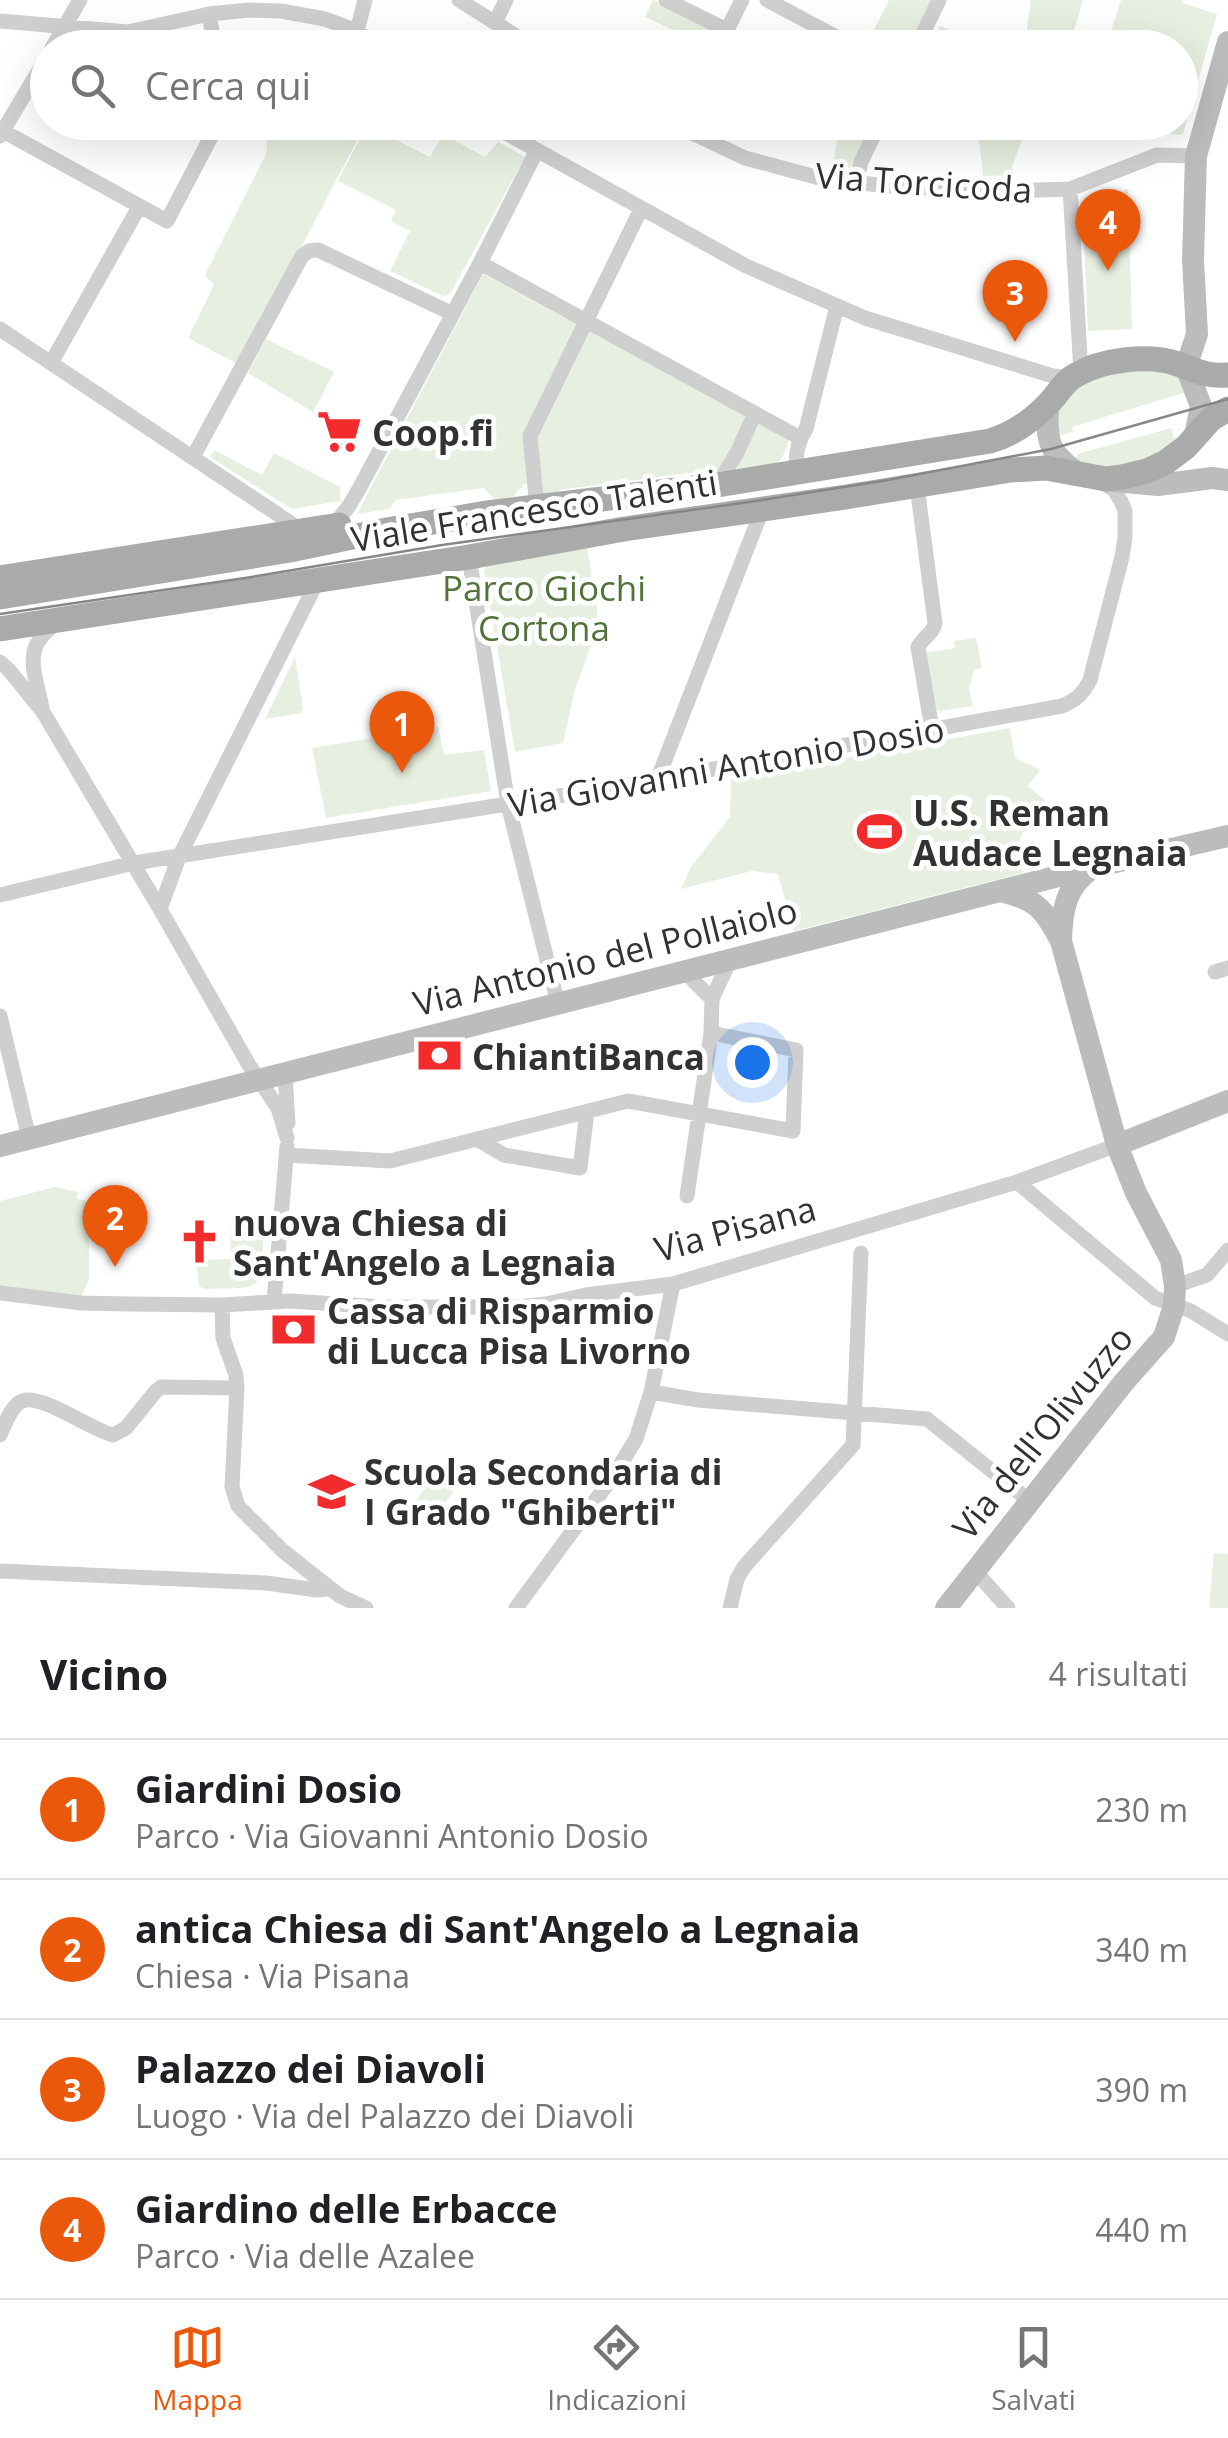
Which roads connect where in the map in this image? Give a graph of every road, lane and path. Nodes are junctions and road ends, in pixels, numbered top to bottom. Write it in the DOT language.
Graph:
graph roads {
  1 [pos="80,0"];
  2 [pos="365,0"];
  3 [pos="459,0"];
  4 [pos="506,0"];
  5 [pos="666,0"];
  6 [pos="742,0"];
  7 [pos="939,0"];
  8 [pos="775,2"];
  9 [pos="227,6"];
  10 [pos="208,14"];
  11 [pos="0,20"];
  12 [pos="495,23"];
  13 [pos="64,28"];
  14 [pos="96,30"];
  15 [pos="137,30"];
  16 [pos="211,30"];
  17 [pos="355,30"];
  18 [pos="358,30"];
  19 [pos="506,30"];
  20 [pos="727,30"];
  21 [pos="825,30"];
  22 [pos="925,30"];
  23 [pos="1228,42"];
  24 [pos="30,85"];
  25 [pos="1222,88"];
  26 [pos="1,134"];
  27 [pos="209,140"];
  28 [pos="516,140"];
  29 [pos="708,140"];
  30 [pos="871,140"];
  31 [pos="536,152"];
  32 [pos="1196,156"];
  33 [pos="856,183"];
  34 [pos="1070,189"];
  35 [pos="140,207"];
  36 [pos="641,209"];
  37 [pos="480,264"];
  38 [pos="838,306"];
  39 [pos="452,312"];
  40 [pos="587,322"];
  41 [pos="0,329"];
  42 [pos="51,363"];
  43 [pos="1186,367"];
  44 [pos="1228,374"];
  45 [pos="1076,375"];
  46 [pos="1048,405"];
  47 [pos="1228,409"];
  48 [pos="756,413"];
  49 [pos="1195,436"];
  50 [pos="800,438"];
  51 [pos="193,458"];
  52 [pos="798,472"];
  53 [pos="1093,477"];
  54 [pos="1228,480"];
  55 [pos="717,485"];
  56 [pos="918,486"];
  57 [pos="264,505"];
  58 [pos="537,507"];
  59 [pos="762,510"];
  60 [pos="423,523"];
  61 [pos="333,526"];
  62 [pos="301,530"];
  63 [pos="264,536"];
  64 [pos="469,557"];
  65 [pos="0,578"];
  66 [pos="318,580"];
  67 [pos="0,597"];
  68 [pos="63,619"];
  69 [pos="0,629"];
  70 [pos="34,646"];
  71 [pos="0,662"];
  72 [pos="43,712"];
  73 [pos="932,729"];
  74 [pos="658,778"];
  75 [pos="508,804"];
  76 [pos="1228,836"];
  77 [pos="179,857"];
  78 [pos="134,864"];
  79 [pos="1094,867"];
  80 [pos="1001,891"];
  81 [pos="0,895"];
  82 [pos="160,909"];
  83 [pos="1061,941"];
  84 [pos="730,960"];
  85 [pos="685,972"];
  86 [pos="712,999"];
  87 [pos="558,1004"];
  88 [pos="0,1016"];
  89 [pos="711,1034"];
  90 [pos="286,1074"];
  91 [pos="258,1080"];
  92 [pos="1228,1101"];
  93 [pos="588,1112"];
  94 [pos="699,1115"];
  95 [pos="29,1138"];
  96 [pos="287,1138"];
  97 [pos="477,1139"];
  98 [pos="1117,1145"];
  99 [pos="0,1146"];
  100 [pos="286,1155"];
  101 [pos="1016,1182"];
  102 [pos="687,1196"];
  103 [pos="1228,1250"];
  104 [pos="861,1253"];
  105 [pos="673,1284"];
  106 [pos="0,1293"];
  107 [pos="1174,1296"];
  108 [pos="274,1302"];
  109 [pos="222,1304"];
  110 [pos="1228,1334"];
  111 [pos="238,1388"];
  112 [pos="652,1392"];
  113 [pos="856,1412"];
  114 [pos="0,1434"];
  115 [pos="1031,1502"];
  116 [pos="283,1552"];
  117 [pos="0,1571"];
  118 [pos="975,1571"];
  119 [pos="310,1573"];
  120 [pos="272,1580"];
  121 [pos="330,1588"];
  122 [pos="366,1608"];
  123 [pos="516,1608"];
  124 [pos="730,1608"];
  125 [pos="946,1608"];
  126 [pos="1008,1608"];
  1 -- 13 [label="street"];
  2 -- 18 [label="street"];
  3 -- 12 [label="street"];
  4 -- 12 [label="street"];
  5 -- 20 [label="street"];
  6 -- 20 [label="street"];
  7 -- 22 [label="street"];
  8 -- 21 [label="street"];
  9 -- 10 [label="street"];
  9 -- 17 [label="street"];
  10 -- 15 [label="street"];
  10 -- 16 [label="street"];
  11 -- 13 [label="street"];
  12 -- 19 [label="street"];
  13 -- 14 [label="street"];
  23 -- 25 [label="street"];
  24 -- 26 [label="street"];
  25 -- 32 [label="street"];
  26 -- 35 [label="street"];
  27 -- 35 [label="street"];
  28 -- 31 [label="street"];
  29 -- 33 [label="street, Via Torcicoda"];
  30 -- 33 [label="street"];
  31 -- 36 [label="street"];
  31 -- 37 [label="street"];
  32 -- 34 [label="street, Via Torcicoda"];
  32 -- 43 [label="street"];
  33 -- 34 [label="street, Via Torcicoda"];
  34 -- 45 [label="street"];
  35 -- 42 [label="street"];
  36 -- 38 [label="street"];
  36 -- 40 [label="street"];
  37 -- 39 [label="street"];
  37 -- 40 [label="street"];
  38 -- 45 [label="street"];
  38 -- 50 [label="street"];
  39 -- 51 [label="street"];
  39 -- 61 [label="street"];
  40 -- 48 [label="street"];
  40 -- 58 [label="street"];
  41 -- 42 [label="street"];
  42 -- 51 [label="street"];
  43 -- 44 [label="main road"];
  43 -- 45 [label="main road"];
  43 -- 49 [label="street"];
  45 -- 46 [label="main road"];
  46 -- 52 [label="main road, Viale Francesco Talenti"];
  46 -- 53 [label="street"];
  47 -- 49 [label="main road"];
  48 -- 50 [label="street"];
  48 -- 55 [label="street"];
  49 -- 53 [label="main road"];
  50 -- 52 [label="street"];
  51 -- 57 [label="street"];
  52 -- 55 [label="main road, Viale Francesco Talenti"];
  53 -- 54 [label="street"];
  53 -- 56 [label="main road, Viale Francesco Talenti"];
  53 -- 73 [label="street, Via Giovanni Antonio Dosio"];
  55 -- 58 [label="main road, Viale Francesco Talenti"];
  56 -- 59 [label="main road, Viale Francesco Talenti"];
  56 -- 73 [label="street"];
  57 -- 62 [label="street"];
  57 -- 63 [label="street"];
  58 -- 60 [label="main road, Viale Francesco Talenti"];
  59 -- 64 [label="main road, Viale Francesco Talenti"];
  59 -- 74 [label="street"];
  60 -- 61 [label="main road, Viale Francesco Talenti"];
  60 -- 67 [label="main road, Viale Francesco Talenti"];
  61 -- 62 [label="main road, Viale Francesco Talenti"];
  62 -- 63 [label="main road, Viale Francesco Talenti"];
  63 -- 65 [label="main road, Viale Francesco Talenti"];
  64 -- 66 [label="main road, Viale Francesco Talenti"];
  64 -- 75 [label="street"];
  66 -- 68 [label="main road, Viale Francesco Talenti"];
  66 -- 77 [label="street"];
  68 -- 69 [label="main road, Viale Francesco Talenti"];
  68 -- 70 [label="street"];
  70 -- 71 [label="street"];
  70 -- 72 [label="street"];
  71 -- 72 [label="street"];
  72 -- 78 [label="street"];
  73 -- 74 [label="street, Via Giovanni Antonio Dosio"];
  74 -- 75 [label="street, Via Giovanni Antonio Dosio"];
  75 -- 77 [label="street, Via Giovanni Antonio Dosio"];
  75 -- 87 [label="street"];
  76 -- 79 [label="street, Via Antonio del Pollaiolo"];
  77 -- 78 [label="street, Via Giovanni Antonio Dosio"];
  77 -- 82 [label="street"];
  78 -- 81 [label="street, Via Giovanni Antonio Dosio"];
  78 -- 82 [label="street"];
  79 -- 80 [label="street, Via Antonio del Pollaiolo"];
  79 -- 83 [label="street"];
  80 -- 83 [label="street"];
  80 -- 84 [label="street, Via Antonio del Pollaiolo"];
  82 -- 91 [label="street"];
  83 -- 98 [label="street"];
  84 -- 85 [label="street, Via Antonio del Pollaiolo"];
  84 -- 86 [label="street"];
  85 -- 86 [label="street"];
  85 -- 87 [label="street, Via Antonio del Pollaiolo"];
  86 -- 89 [label="street"];
  87 -- 90 [label="street, Via Antonio del Pollaiolo"];
  88 -- 95 [label="street"];
  89 -- 94 [label="street"];
  89 -- 94 [label="street"];
  90 -- 91 [label="street, Via Antonio del Pollaiolo"];
  90 -- 96 [label="street"];
  91 -- 95 [label="street, Via Antonio del Pollaiolo"];
  91 -- 96 [label="street"];
  92 -- 98 [label="street, Via Pisana"];
  93 -- 94 [label="street"];
  93 -- 97 [label="street"];
  93 -- 97 [label="street"];
  94 -- 102 [label="street"];
  95 -- 99 [label="street, Via Antonio del Pollaiolo"];
  96 -- 100 [label="street"];
  97 -- 100 [label="street"];
  98 -- 101 [label="street, Via Pisana"];
  98 -- 107 [label="street"];
  100 -- 108 [label="street"];
  101 -- 105 [label="street, Via Pisana"];
  101 -- 107 [label="street"];
  103 -- 107 [label="street"];
  104 -- 113 [label="street"];
  105 -- 108 [label="street, Via Pisana"];
  105 -- 112 [label="street"];
  106 -- 109 [label="street, Via Pisana"];
  107 -- 110 [label="street"];
  107 -- 115 [label="street, Via dell'Olivuzzo"];
  108 -- 109 [label="street, Via Pisana"];
  109 -- 111 [label="street"];
  111 -- 114 [label="street"];
  111 -- 116 [label="street"];
  112 -- 113 [label="street"];
  112 -- 123 [label="street"];
  113 -- 115 [label="street"];
  113 -- 124 [label="street"];
  115 -- 118 [label="street, Via dell'Olivuzzo"];
  116 -- 119 [label="street"];
  116 -- 120 [label="street"];
  117 -- 120 [label="street"];
  118 -- 125 [label="street, Via dell'Olivuzzo"];
  118 -- 126 [label="street, Via dell'Olivuzzo"];
  119 -- 120 [label="street"];
  119 -- 121 [label="street"];
  120 -- 121 [label="street"];
  121 -- 122 [label="street"];
}
